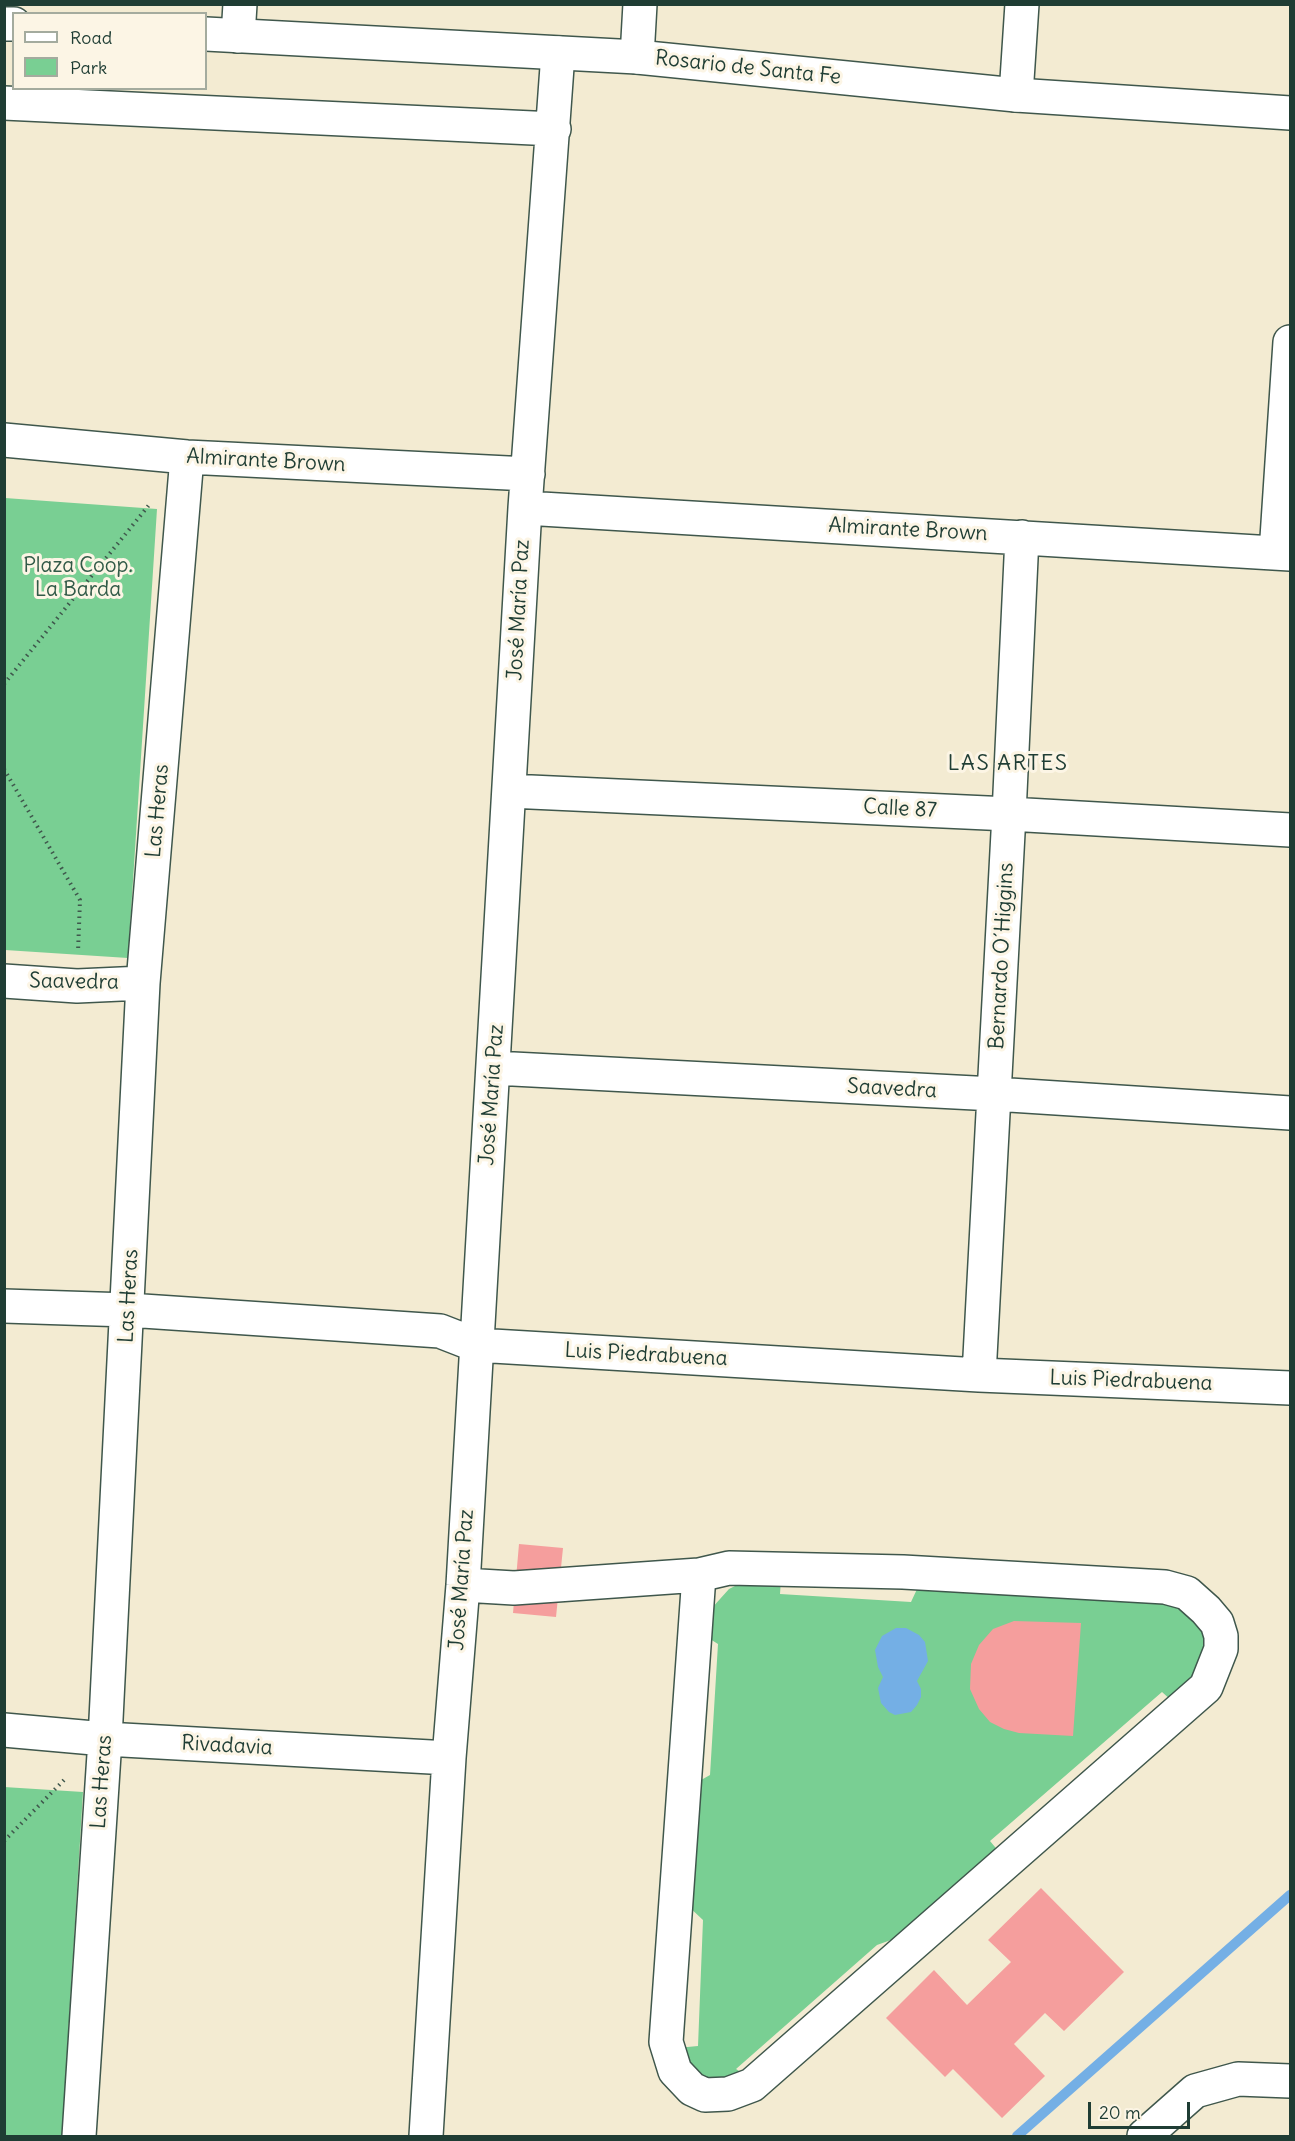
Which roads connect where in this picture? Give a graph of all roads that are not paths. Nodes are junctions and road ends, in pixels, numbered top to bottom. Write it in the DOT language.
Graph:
graph roads {
  1 [pos="640,4"];
  2 [pos="1022,4"];
  3 [pos="239,20"];
  4 [pos="207,34"];
  5 [pos="558,53"];
  6 [pos="637,57"];
  7 [pos="1016,95"];
  8 [pos="4,103"];
  9 [pos="1290,113"];
  10 [pos="554,129"];
  11 [pos="1290,342"];
  12 [pos="4,440"];
  13 [pos="187,457"];
  14 [pos="528,474"];
  15 [pos="525,508"];
  16 [pos="1022,537"];
  17 [pos="1283,553"];
  18 [pos="509,791"];
  19 [pos="1009,814"];
  20 [pos="1290,830"];
  21 [pos="4,981"];
  22 [pos="143,982"];
  23 [pos="494,1068"];
  24 [pos="994,1094"];
  25 [pos="1290,1113"];
  26 [pos="4,1306"];
  27 [pos="128,1310"];
  28 [pos="476,1345"];
  29 [pos="979,1375"];
  30 [pos="1290,1388"];
  31 [pos="699,1575"];
  32 [pos="463,1585"];
  33 [pos="4,1730"];
  34 [pos="105,1739"];
  35 [pos="450,1758"];
  36 [pos="1290,2081"];
  37 [pos="79,2136"];
  38 [pos="426,2136"];
  39 [pos="1144,2136"];
  1 -- 6 [label="street"];
  2 -- 7 [label="street"];
  3 -- 4 [label="street, Rosario de Santa Fe"];
  3 -- 5 [label="street, Rosario de Santa Fe"];
  5 -- 6 [label="street, Rosario de Santa Fe"];
  5 -- 10 [label="street, José María Paz"];
  6 -- 7 [label="street, Rosario de Santa Fe"];
  7 -- 9 [label="street, Rosario de Santa Fe"];
  8 -- 10 [label="street"];
  10 -- 14 [label="street, José María Paz"];
  11 -- 17 [label="street"];
  12 -- 13 [label="street, Almirante Brown"];
  13 -- 14 [label="street, Almirante Brown"];
  13 -- 22 [label="street, Las Heras"];
  14 -- 15 [label="street, José María Paz"];
  15 -- 16 [label="street, Almirante Brown"];
  15 -- 18 [label="street, José María Paz"];
  16 -- 17 [label="street, Almirante Brown"];
  16 -- 19 [label="street, Bernardo O´Higgins"];
  18 -- 19 [label="street, Calle 87"];
  18 -- 23 [label="street, José María Paz"];
  19 -- 20 [label="street, Calle 87"];
  19 -- 24 [label="street, Bernardo O´Higgins"];
  21 -- 22 [label="street, Saavedra"];
  22 -- 27 [label="street, Las Heras"];
  23 -- 24 [label="street, Saavedra"];
  23 -- 28 [label="street, José María Paz"];
  24 -- 25 [label="street, Saavedra"];
  24 -- 29 [label="street, Bernardo O´Higgins"];
  26 -- 27 [label="street, Luis Piedrabuena"];
  27 -- 28 [label="street, Luis Piedrabuena"];
  27 -- 34 [label="street, Las Heras"];
  28 -- 29 [label="street, Luis Piedrabuena"];
  28 -- 32 [label="street, José María Paz"];
  29 -- 30 [label="street, Luis Piedrabuena"];
  31 -- 31 [label="street"];
  31 -- 32 [label="street"];
  32 -- 35 [label="street, José María Paz"];
  33 -- 34 [label="street, Rivadavia"];
  34 -- 35 [label="street, Rivadavia"];
  34 -- 37 [label="street, Las Heras"];
  35 -- 38 [label="street, José María Paz"];
  36 -- 39 [label="street"];
}
